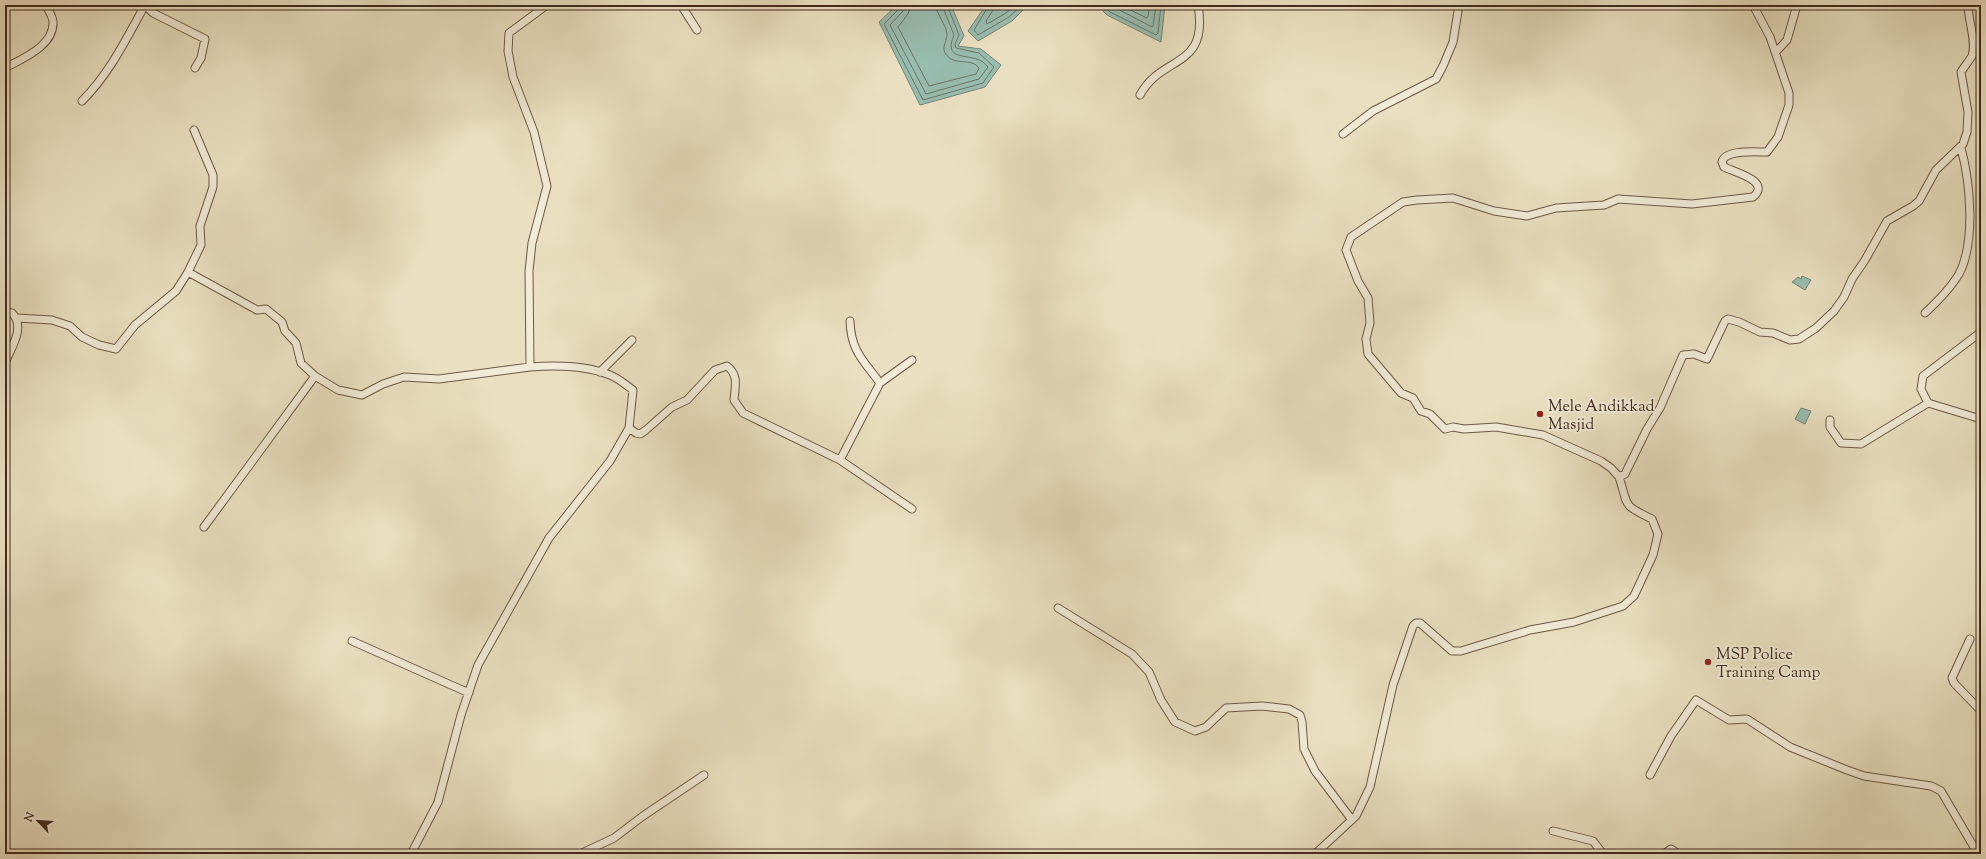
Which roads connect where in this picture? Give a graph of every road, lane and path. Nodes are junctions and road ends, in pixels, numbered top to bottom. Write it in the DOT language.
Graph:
graph roads {
  1 [pos="46,5"];
  2 [pos="145,5"];
  3 [pos="546,5"];
  4 [pos="681,5"];
  5 [pos="1198,5"];
  6 [pos="1459,5"];
  7 [pos="1753,5"];
  8 [pos="1797,5"];
  9 [pos="1968,5"];
  10 [pos="697,30"];
  11 [pos="1776,52"];
  12 [pos="5,68"];
  13 [pos="195,68"];
  14 [pos="1140,95"];
  15 [pos="82,101"];
  16 [pos="194,130"];
  17 [pos="1343,134"];
  18 [pos="1961,148"];
  19 [pos="188,272"];
  20 [pos="5,312"];
  21 [pos="1925,313"];
  22 [pos="17,318"];
  23 [pos="850,321"];
  24 [pos="1981,332"];
  25 [pos="632,340"];
  26 [pos="912,360"];
  27 [pos="5,363"];
  28 [pos="530,367"];
  29 [pos="600,372"];
  30 [pos="315,376"];
  31 [pos="880,383"];
  32 [pos="1928,403"];
  33 [pos="1981,419"];
  34 [pos="1830,420"];
  35 [pos="629,428"];
  36 [pos="840,460"];
  37 [pos="1619,478"];
  38 [pos="912,509"];
  39 [pos="204,527"];
  40 [pos="1058,608"];
  41 [pos="1970,639"];
  42 [pos="352,641"];
  43 [pos="468,693"];
  44 [pos="1981,711"];
  45 [pos="704,775"];
  46 [pos="1650,775"];
  47 [pos="1352,820"];
  48 [pos="1553,831"];
  49 [pos="411,854"];
  50 [pos="580,854"];
  51 [pos="1315,854"];
  52 [pos="1603,854"];
  53 [pos="1664,854"];
  54 [pos="1679,854"];
  55 [pos="1978,854"];
  1 -- 12 [label="street"];
  2 -- 13 [label="street"];
  2 -- 15 [label="street"];
  3 -- 28 [label="street"];
  4 -- 10 [label="street"];
  5 -- 14 [label="street"];
  6 -- 17 [label="street"];
  7 -- 11 [label="street"];
  8 -- 11 [label="street"];
  9 -- 18 [label="street"];
  11 -- 37 [label="street"];
  16 -- 19 [label="street"];
  18 -- 21 [label="street"];
  18 -- 37 [label="street"];
  19 -- 22 [label="street"];
  19 -- 30 [label="street"];
  20 -- 22 [label="street"];
  22 -- 27 [label="street"];
  23 -- 31 [label="street"];
  24 -- 32 [label="street"];
  25 -- 29 [label="street"];
  26 -- 31 [label="street"];
  28 -- 29 [label="street"];
  28 -- 30 [label="street"];
  29 -- 35 [label="street"];
  30 -- 39 [label="street"];
  31 -- 36 [label="street"];
  32 -- 33 [label="street"];
  32 -- 34 [label="street"];
  35 -- 36 [label="street"];
  35 -- 43 [label="street"];
  36 -- 38 [label="street"];
  37 -- 47 [label="street"];
  40 -- 47 [label="street"];
  41 -- 44 [label="street"];
  42 -- 43 [label="street"];
  43 -- 49 [label="street"];
  45 -- 50 [label="street"];
  46 -- 55 [label="street"];
  47 -- 51 [label="street"];
  48 -- 52 [label="street"];
  53 -- 54 [label="street"];
}
